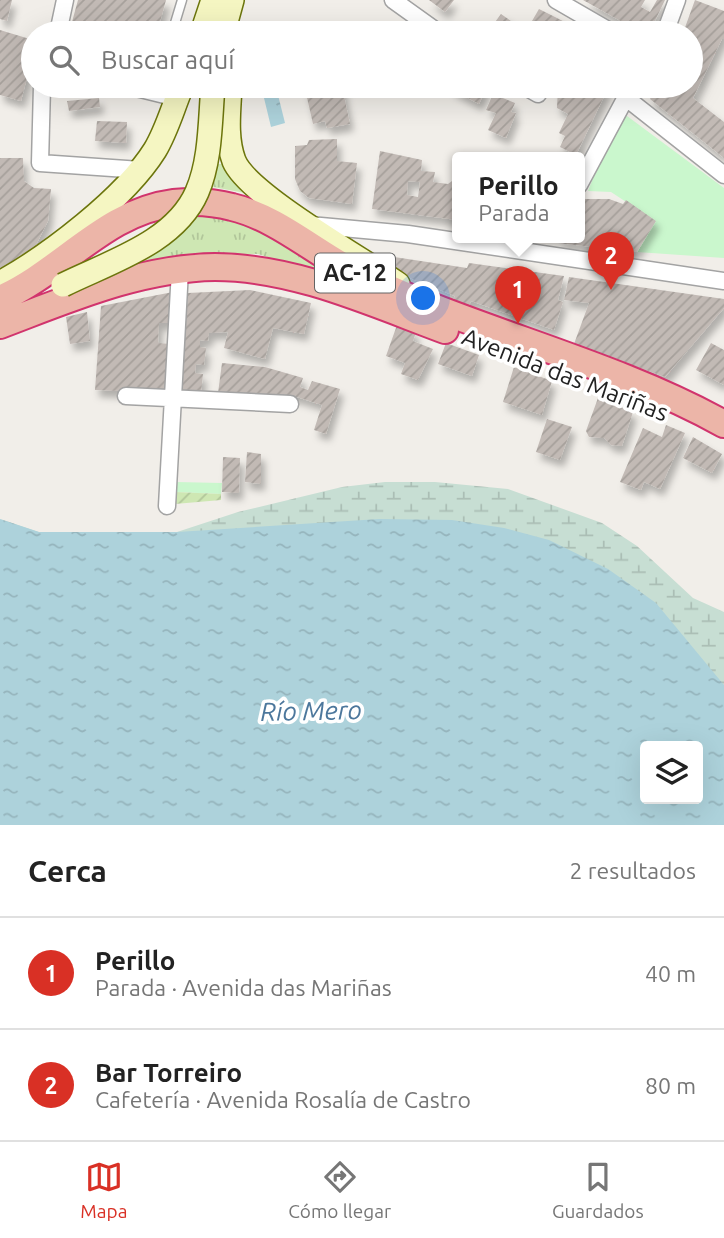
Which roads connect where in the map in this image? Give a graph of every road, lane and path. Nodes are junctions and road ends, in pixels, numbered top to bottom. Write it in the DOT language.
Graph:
graph roads {
  1 [pos="65,0"];
  2 [pos="182,0"];
  3 [pos="213,0"];
  4 [pos="232,0"];
  5 [pos="239,0"];
  6 [pos="393,0"];
  7 [pos="556,0"];
  8 [pos="677,0"];
  9 [pos="61,21"];
  10 [pos="176,21"];
  11 [pos="206,21"];
  12 [pos="226,21"];
  13 [pos="236,21"];
  14 [pos="422,21"];
  15 [pos="593,21"];
  16 [pos="669,21"];
  17 [pos="42,98"];
  18 [pos="177,98"];
  19 [pos="212,98"];
  20 [pos="229,98"];
  21 [pos="624,98"];
  22 [pos="636,98"];
  23 [pos="141,170"];
  24 [pos="585,173"];
  25 [pos="724,175"];
  26 [pos="308,224"];
  27 [pos="452,239"];
  28 [pos="490,243"];
  29 [pos="180,270"];
  30 [pos="724,281"];
  31 [pos="0,283"];
  32 [pos="0,299"];
  33 [pos="433,307"];
  34 [pos="0,316"];
  35 [pos="0,326"];
  36 [pos="126,396"];
  37 [pos="173,398"];
  38 [pos="290,404"];
  39 [pos="724,424"];
  40 [pos="724,442"];
  41 [pos="167,506"];
  1 -- 9 [label="street"];
  2 -- 10 [label="lane"];
  3 -- 11 [label="main road"];
  4 -- 12 [label="main road"];
  5 -- 13 [label="main road"];
  6 -- 14 [label="street"];
  7 -- 15 [label="street"];
  8 -- 16 [label="street"];
  17 -- 23 [label="street"];
  18 -- 23 [label="main road"];
  19 -- 34 [label="main road, bridge"];
  20 -- 26 [label="main road"];
  21 -- 24 [label="street"];
  22 -- 25 [label="street"];
  23 -- 31 [label="main road"];
  26 -- 27 [label="street"];
  26 -- 33 [label="main road"];
  28 -- 30 [label="street"];
  29 -- 35 [label="highway, Avenida das Mariñas / AC-12"];
  29 -- 37 [label="street"];
  29 -- 40 [label="highway, Avenida das Mariñas / AC-12"];
  32 -- 33 [label="highway, Avenida das Mariñas / AC-12"];
  33 -- 39 [label="highway, Avenida das Mariñas / AC-12"];
  36 -- 37 [label="street"];
  37 -- 38 [label="street"];
  37 -- 41 [label="street"];
}
